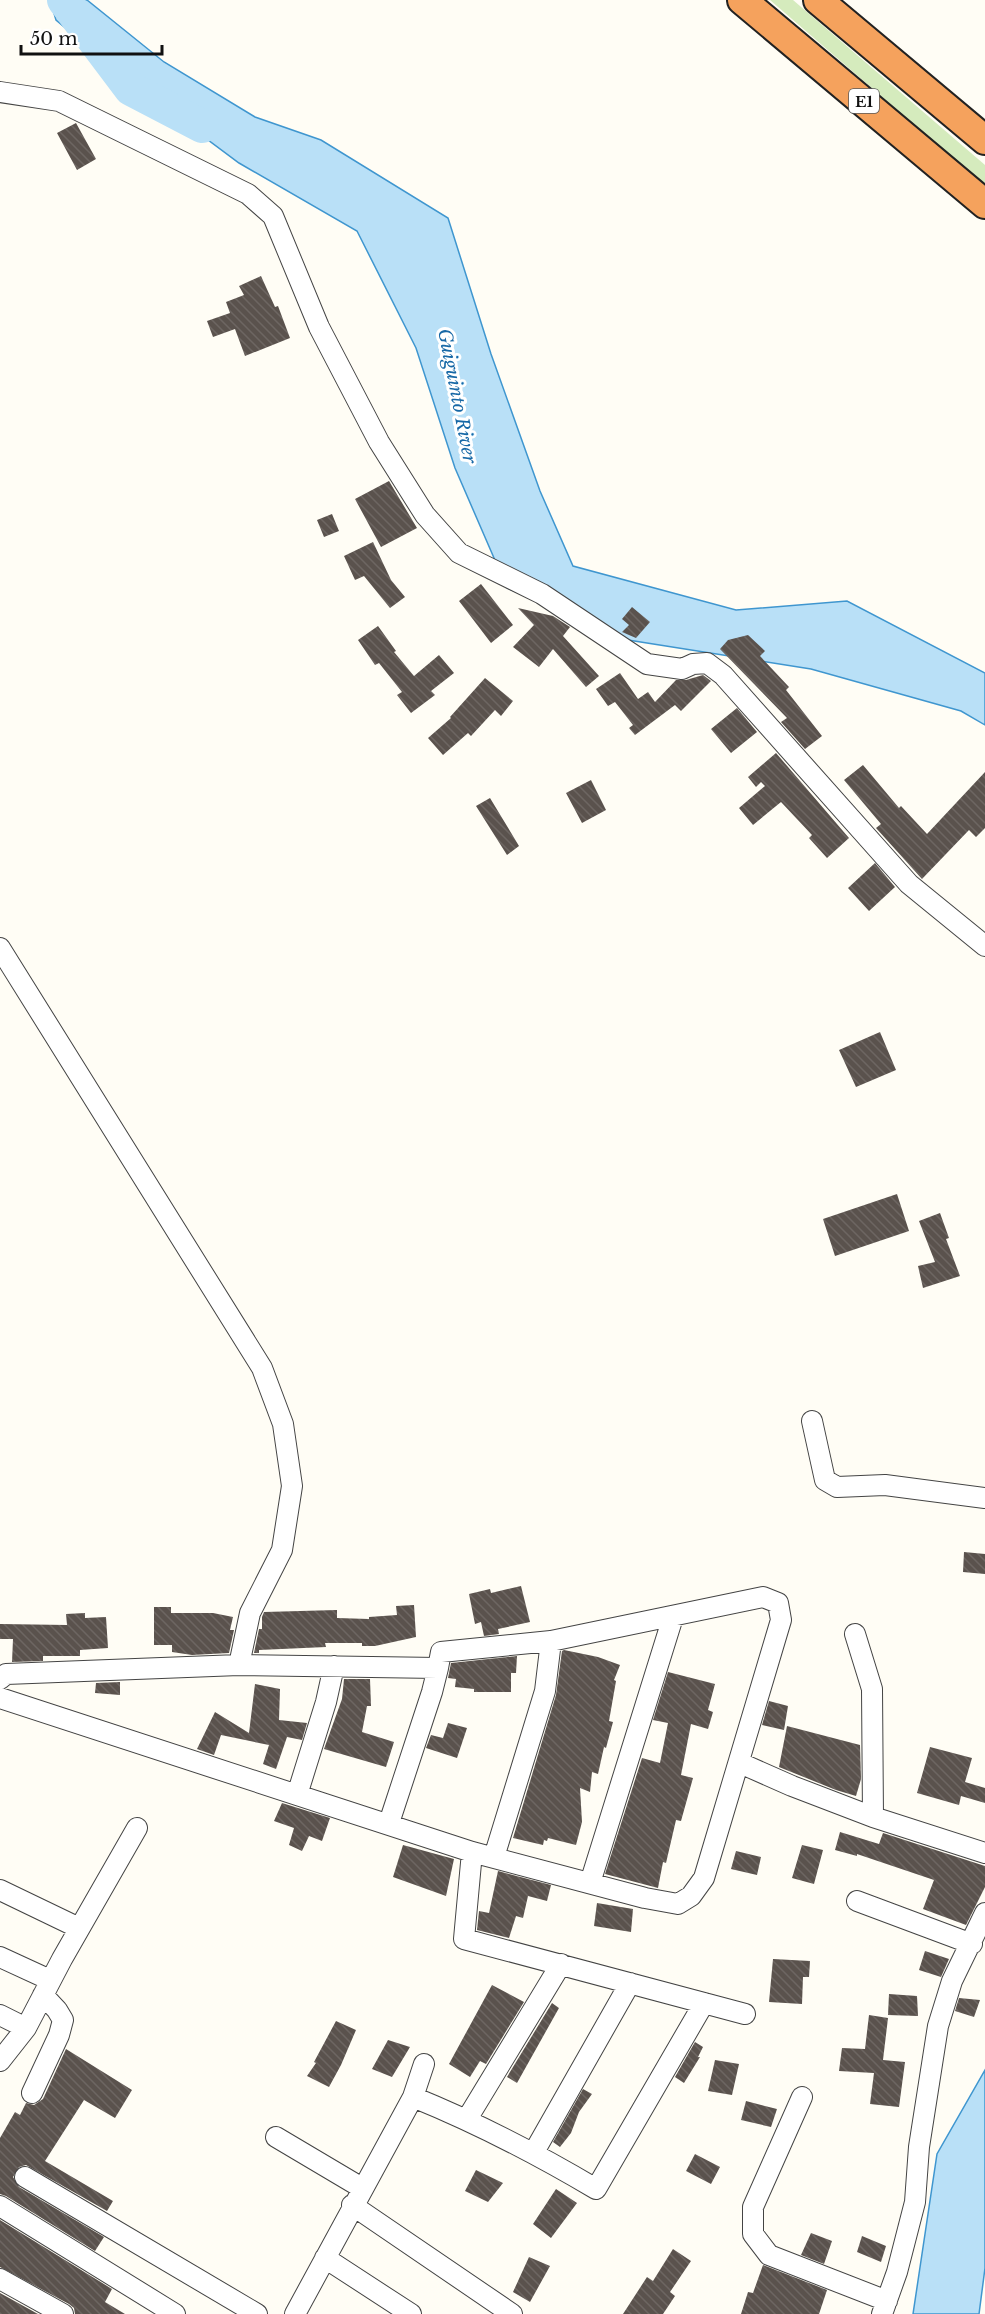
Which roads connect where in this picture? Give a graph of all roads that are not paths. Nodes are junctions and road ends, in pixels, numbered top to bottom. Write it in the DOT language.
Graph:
graph roads {
  1 [pos="742,0"];
  2 [pos="818,0"];
  3 [pos="0,92"];
  4 [pos="985,140"];
  5 [pos="985,204"];
  6 [pos="985,946"];
  7 [pos="0,948"];
  8 [pos="812,1421"];
  9 [pos="985,1498"];
  10 [pos="673,1617"];
  11 [pos="855,1634"];
  12 [pos="551,1641"];
  13 [pos="239,1665"];
  14 [pos="334,1666"];
  15 [pos="438,1668"];
  16 [pos="0,1679"];
  17 [pos="0,1698"];
  18 [pos="740,1763"];
  19 [pos="297,1795"];
  20 [pos="873,1817"];
  21 [pos="388,1823"];
  22 [pos="137,1828"];
  23 [pos="472,1852"];
  24 [pos="985,1853"];
  25 [pos="494,1857"];
  26 [pos="590,1883"];
  27 [pos="0,1890"];
  28 [pos="857,1901"];
  29 [pos="985,1913"];
  30 [pos="79,1928"];
  31 [pos="972,1944"];
  32 [pos="0,1957"];
  33 [pos="561,1964"];
  34 [pos="630,1983"];
  35 [pos="47,1988"];
  36 [pos="704,2003"];
  37 [pos="745,2014"];
  38 [pos="0,2015"];
  39 [pos="26,2028"];
  40 [pos="0,2061"];
  41 [pos="424,2064"];
  42 [pos="32,2093"];
  43 [pos="413,2097"];
  44 [pos="802,2097"];
  45 [pos="466,2119"];
  46 [pos="276,2137"];
  47 [pos="534,2152"];
  48 [pos="25,2177"];
  49 [pos="362,2188"];
  50 [pos="352,2205"];
  51 [pos="0,2206"];
  52 [pos="325,2258"];
  53 [pos="0,2278"];
  54 [pos="884,2308"];
  55 [pos="302,2311"];
  56 [pos="507,2313"];
  57 [pos="63,2314"];
  58 [pos="175,2314"];
  59 [pos="257,2314"];
  60 [pos="411,2314"];
  1 -- 5 [label="highway, E1"];
  2 -- 4 [label="highway"];
  3 -- 6 [label="street"];
  7 -- 13 [label="street"];
  8 -- 9 [label="street"];
  10 -- 12 [label="street"];
  10 -- 18 [label="street"];
  10 -- 26 [label="street"];
  11 -- 20 [label="street"];
  12 -- 15 [label="street"];
  12 -- 25 [label="street"];
  13 -- 14 [label="street"];
  13 -- 16 [label="street"];
  14 -- 15 [label="street"];
  14 -- 19 [label="street"];
  15 -- 21 [label="street"];
  17 -- 19 [label="street"];
  18 -- 20 [label="street"];
  18 -- 26 [label="street"];
  19 -- 21 [label="street"];
  20 -- 24 [label="street"];
  21 -- 23 [label="street"];
  22 -- 30 [label="street"];
  23 -- 25 [label="street"];
  23 -- 33 [label="street"];
  25 -- 26 [label="street"];
  27 -- 30 [label="street"];
  28 -- 31 [label="street"];
  29 -- 31 [label="street"];
  30 -- 35 [label="street"];
  31 -- 54 [label="street"];
  32 -- 35 [label="street"];
  33 -- 34 [label="street"];
  33 -- 45 [label="street"];
  34 -- 36 [label="street"];
  34 -- 47 [label="street"];
  35 -- 39 [label="street"];
  35 -- 42 [label="street"];
  36 -- 37 [label="street"];
  36 -- 47 [label="street"];
  38 -- 39 [label="street"];
  39 -- 40 [label="street"];
  41 -- 43 [label="street"];
  43 -- 45 [label="street"];
  43 -- 49 [label="street"];
  44 -- 54 [label="street"];
  45 -- 47 [label="street"];
  46 -- 49 [label="street"];
  48 -- 59 [label="street"];
  49 -- 50 [label="street"];
  50 -- 52 [label="street"];
  50 -- 56 [label="street"];
  51 -- 58 [label="street"];
  52 -- 55 [label="street"];
  52 -- 60 [label="street"];
  53 -- 57 [label="street"];
}
